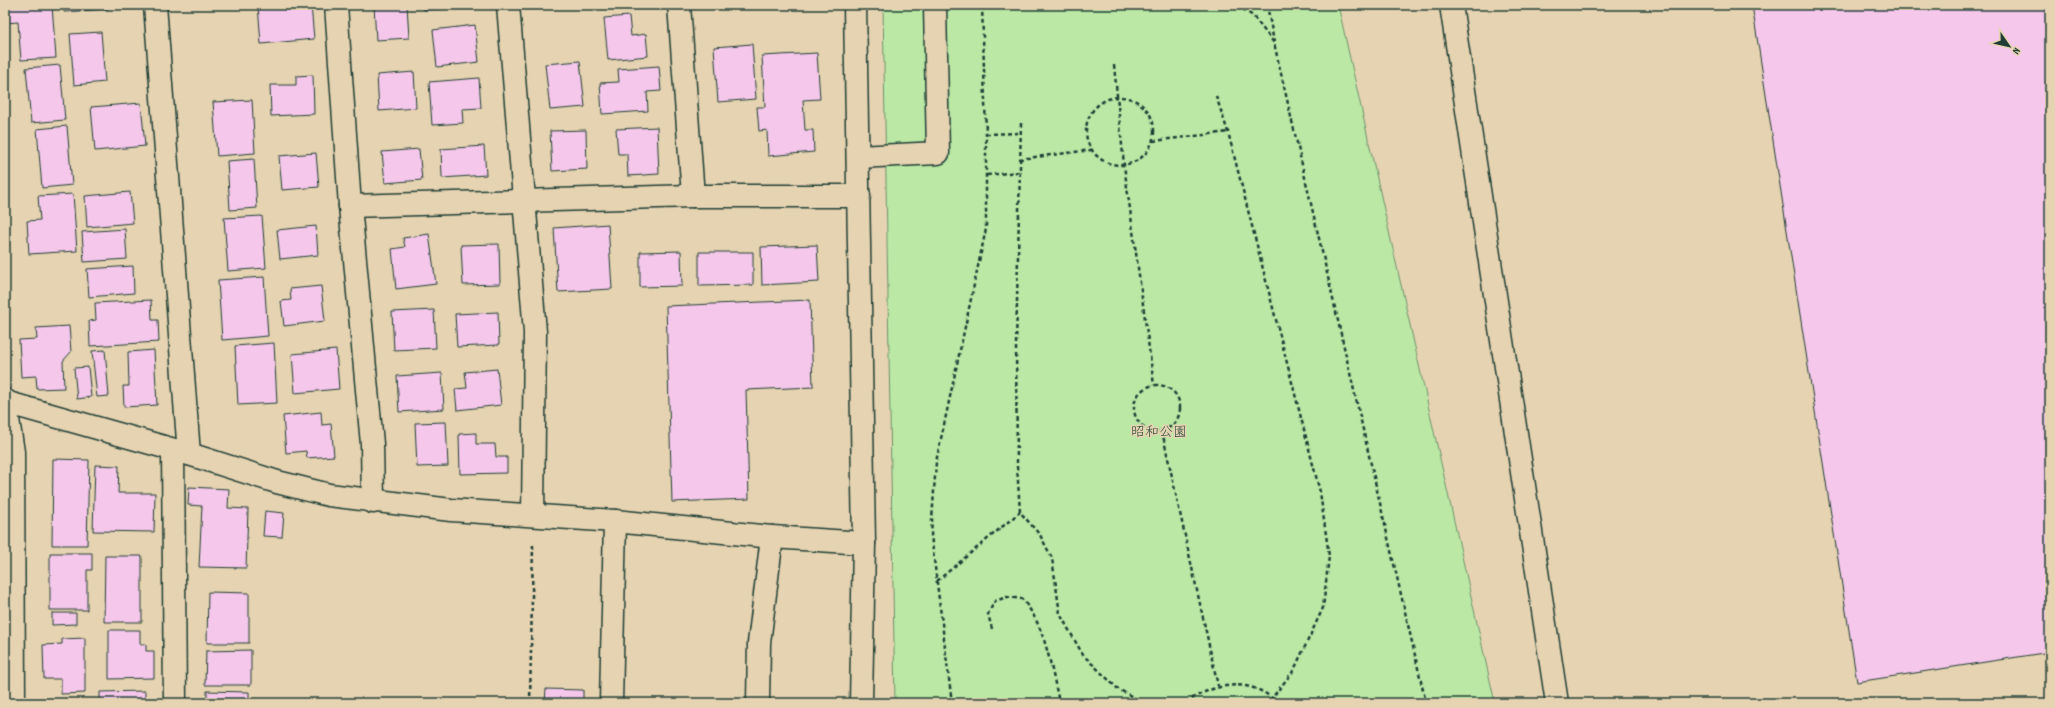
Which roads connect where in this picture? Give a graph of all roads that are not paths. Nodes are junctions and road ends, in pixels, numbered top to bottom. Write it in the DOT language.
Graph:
graph roads {
  1 [pos="155,5"];
  2 [pos="336,5"];
  3 [pos="508,5"];
  4 [pos="678,5"];
  5 [pos="855,5"];
  6 [pos="935,5"];
  7 [pos="1451,5"];
  8 [pos="858,157"];
  9 [pos="693,196"];
  10 [pos="859,196"];
  11 [pos="523,200"];
  12 [pos="350,206"];
  13 [pos="5,401"];
  14 [pos="181,452"];
  15 [pos="373,502"];
  16 [pos="533,515"];
  17 [pos="615,521"];
  18 [pos="772,537"];
  19 [pos="864,543"];
  20 [pos="14,703"];
  21 [pos="175,703"];
  22 [pos="611,703"];
  23 [pos="758,703"];
  24 [pos="861,703"];
  25 [pos="1557,703"];
  1 -- 14 [label="street"];
  2 -- 12 [label="street"];
  3 -- 11 [label="street"];
  4 -- 9 [label="street"];
  5 -- 8 [label="street"];
  6 -- 8 [label="street"];
  7 -- 25 [label="street"];
  8 -- 10 [label="street"];
  9 -- 10 [label="street"];
  9 -- 11 [label="street"];
  10 -- 19 [label="street"];
  11 -- 12 [label="street"];
  11 -- 16 [label="street"];
  12 -- 15 [label="street"];
  13 -- 14 [label="street"];
  13 -- 20 [label="street"];
  14 -- 15 [label="street"];
  14 -- 21 [label="street"];
  15 -- 16 [label="street"];
  16 -- 17 [label="street"];
  17 -- 18 [label="street"];
  17 -- 22 [label="street"];
  18 -- 19 [label="street"];
  18 -- 23 [label="street"];
  19 -- 24 [label="street"];
}
